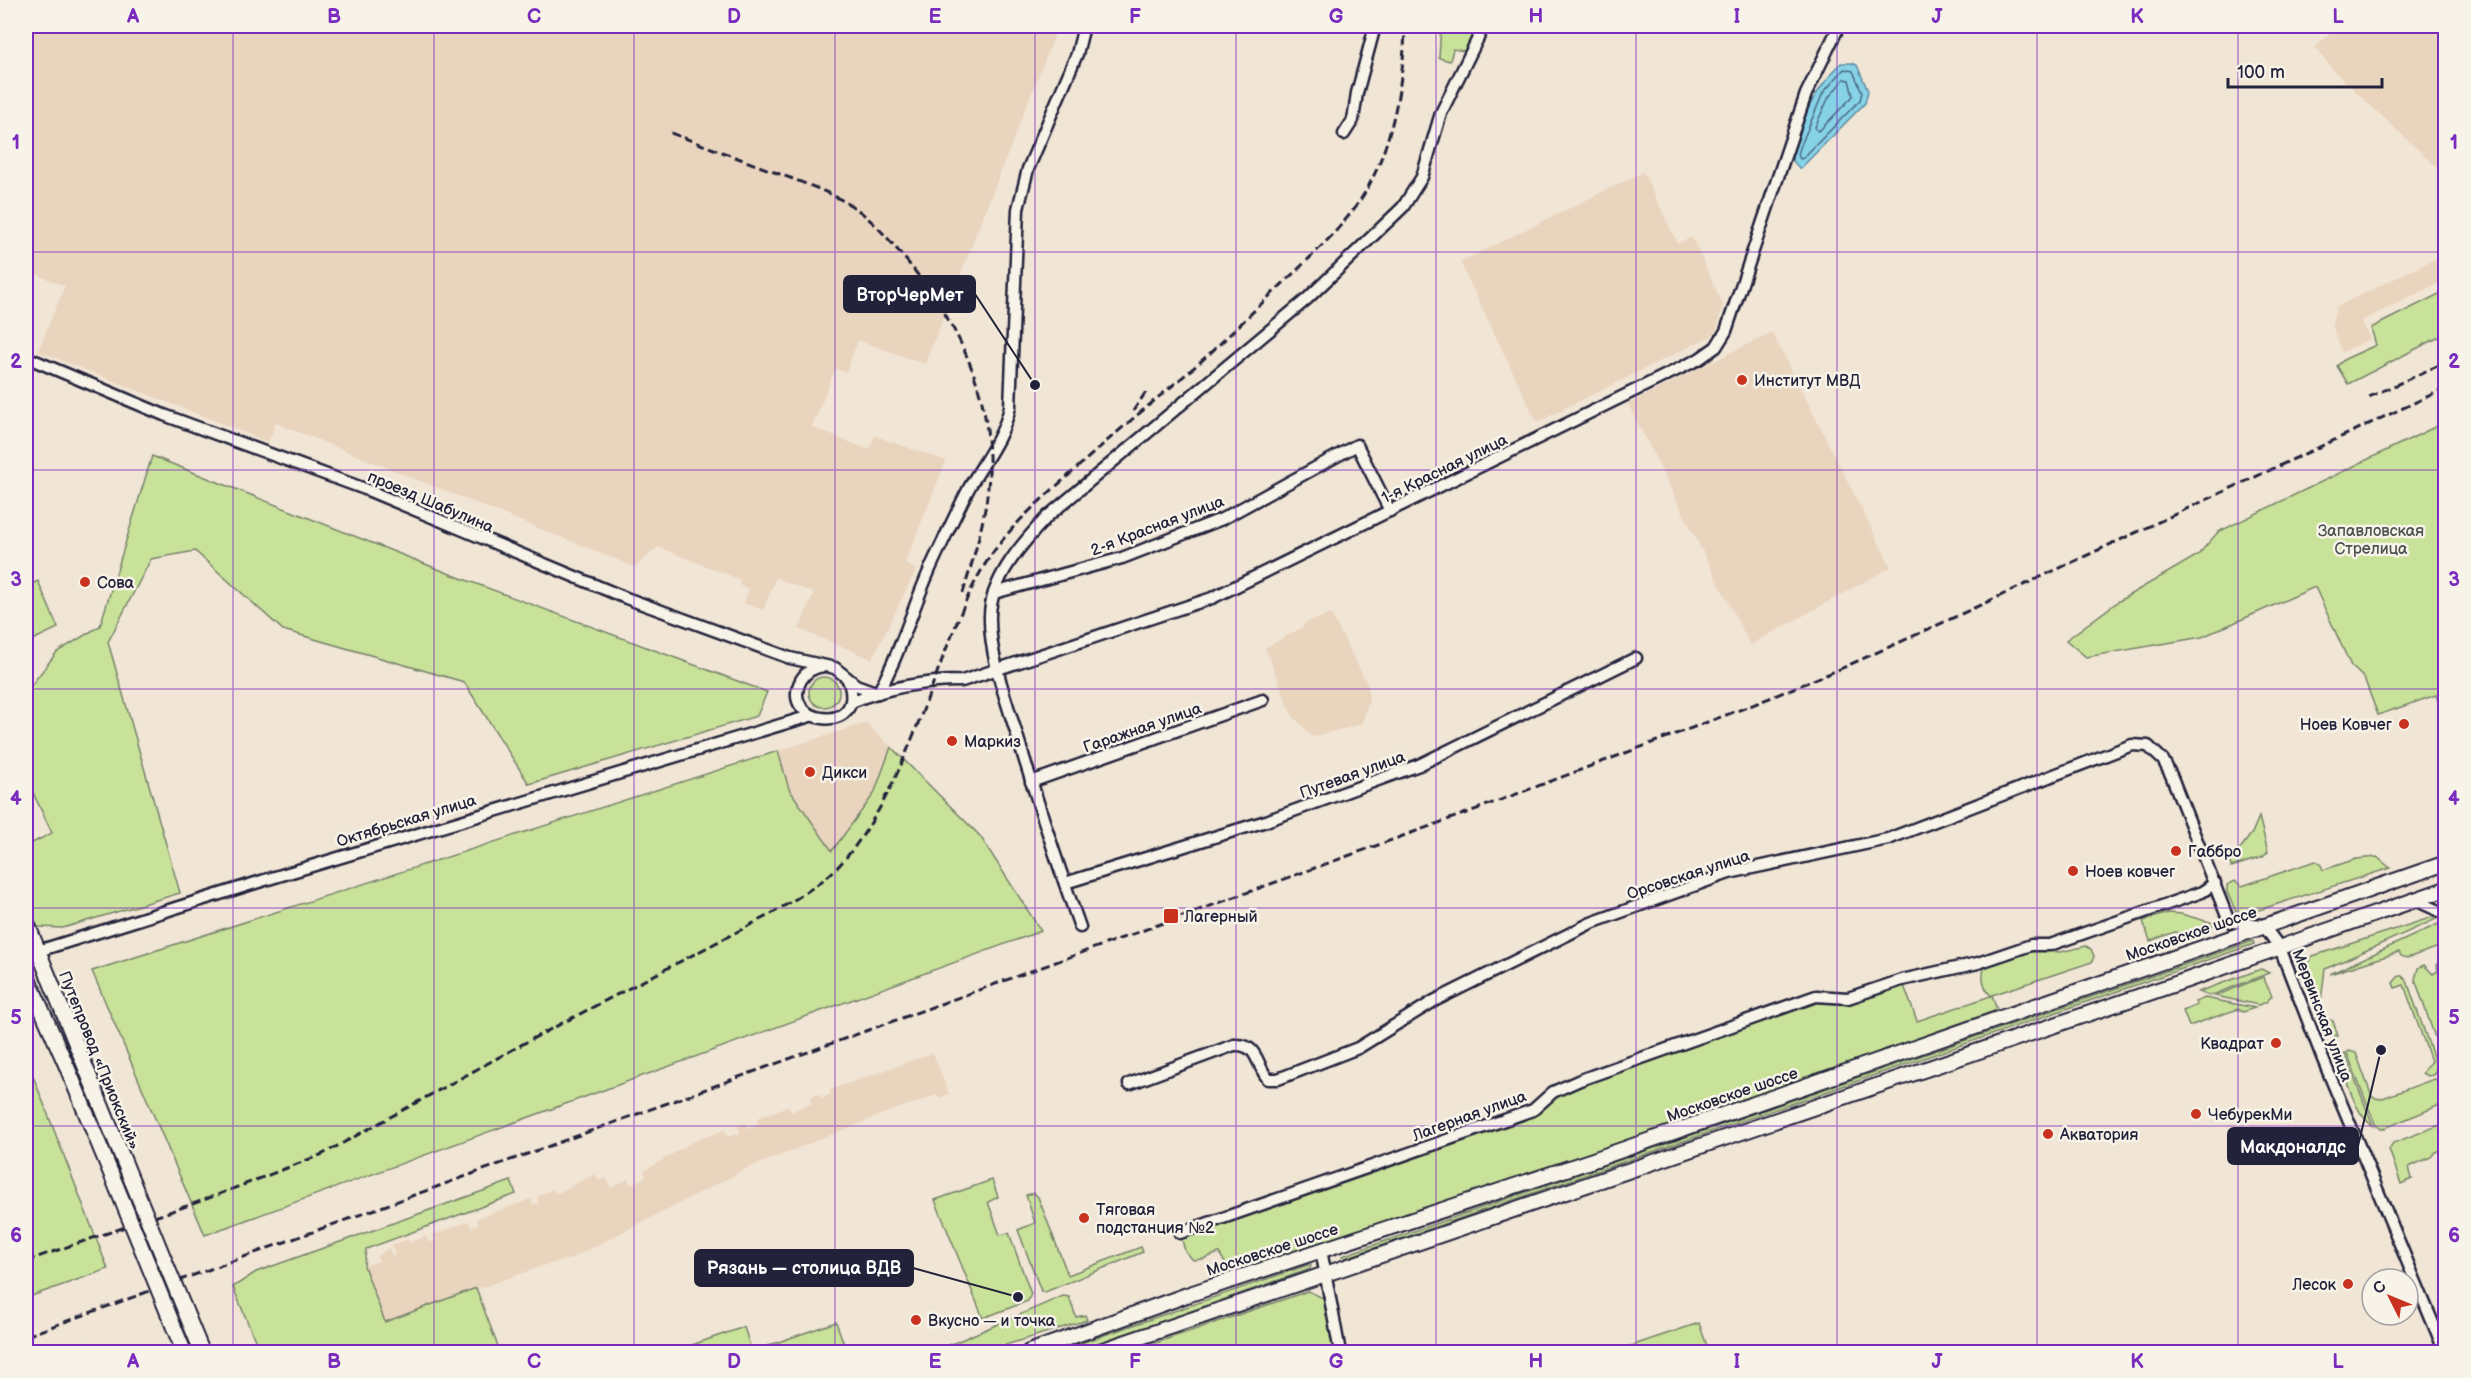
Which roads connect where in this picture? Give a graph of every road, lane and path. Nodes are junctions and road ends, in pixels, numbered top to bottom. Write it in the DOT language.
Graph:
graph roads {
  1 [pos="1084,26"];
  2 [pos="1376,26"];
  3 [pos="1484,26"];
  4 [pos="1839,26"];
  5 [pos="1344,134"];
  6 [pos="26,357"];
  7 [pos="1390,511"];
  8 [pos="994,593"];
  9 [pos="790,658"];
  10 [pos="1636,658"];
  11 [pos="827,666"];
  12 [pos="997,670"];
  13 [pos="803,677"];
  14 [pos="848,680"];
  15 [pos="878,693"];
  16 [pos="1263,700"];
  17 [pos="800,702"];
  18 [pos="851,702"];
  19 [pos="810,716"];
  20 [pos="784,724"];
  21 [pos="1031,782"];
  22 [pos="2445,863"];
  23 [pos="1065,883"];
  24 [pos="2215,883"];
  25 [pos="2445,889"];
  26 [pos="2415,900"];
  27 [pos="2445,914"];
  28 [pos="26,921"];
  29 [pos="2263,925"];
  30 [pos="1080,927"];
  31 [pos="2280,948"];
  32 [pos="32,953"];
  33 [pos="26,974"];
  34 [pos="1129,1084"];
  35 [pos="1180,1233"];
  36 [pos="1321,1250"];
  37 [pos="1326,1275"];
  38 [pos="184,1353"];
  39 [pos="202,1353"];
  40 [pos="1029,1353"];
  41 [pos="1097,1353"];
  42 [pos="1340,1353"];
  43 [pos="2445,1353"];
  1 -- 15 [label="street"];
  2 -- 5 [label="street"];
  3 -- 8 [label="street"];
  4 -- 7 [label="street, 1-я Красная улица"];
  6 -- 9 [label="street, проезд Шабулина"];
  7 -- 8 [label="street, 2-я Красная улица"];
  7 -- 12 [label="street, 1-я Красная улица"];
  8 -- 12 [label="street"];
  9 -- 11 [label="street, проезд Шабулина"];
  9 -- 13 [label="street"];
  10 -- 23 [label="street, Путевая улица"];
  11 -- 13 [label="street"];
  11 -- 14 [label="street, проезд Шабулина"];
  12 -- 15 [label="street, 1-я Красная улица"];
  12 -- 21 [label="street"];
  13 -- 17 [label="street"];
  14 -- 15 [label="street, проезд Шабулина"];
  14 -- 18 [label="street"];
  15 -- 18 [label="street, 1-я Красная улица"];
  16 -- 21 [label="street, Гаражная улица"];
  17 -- 19 [label="street"];
  17 -- 20 [label="street"];
  18 -- 19 [label="street"];
  19 -- 20 [label="street, Октябрьская улица"];
  20 -- 32 [label="street, Октябрьская улица"];
  21 -- 23 [label="street"];
  22 -- 29 [label="main road, Московское шоссе"];
  23 -- 30 [label="street"];
  24 -- 29 [label="street"];
  24 -- 34 [label="street, Орсовская улица"];
  24 -- 35 [label="street, Лагерная улица"];
  25 -- 26 [label="main road"];
  26 -- 27 [label="street"];
  26 -- 31 [label="main road"];
  28 -- 32 [label="main road"];
  29 -- 31 [label="street, Мервинская улица"];
  29 -- 36 [label="main road, Московское шоссе"];
  31 -- 37 [label="main road"];
  31 -- 43 [label="street, Мервинская улица"];
  32 -- 39 [label="main road, Путепровод «Приокский», bridge"];
  33 -- 38 [label="main road, Путепровод «Приокский», bridge"];
  36 -- 37 [label="street"];
  36 -- 40 [label="main road, Московское шоссе"];
  37 -- 41 [label="main road"];
  37 -- 42 [label="street"];
}
